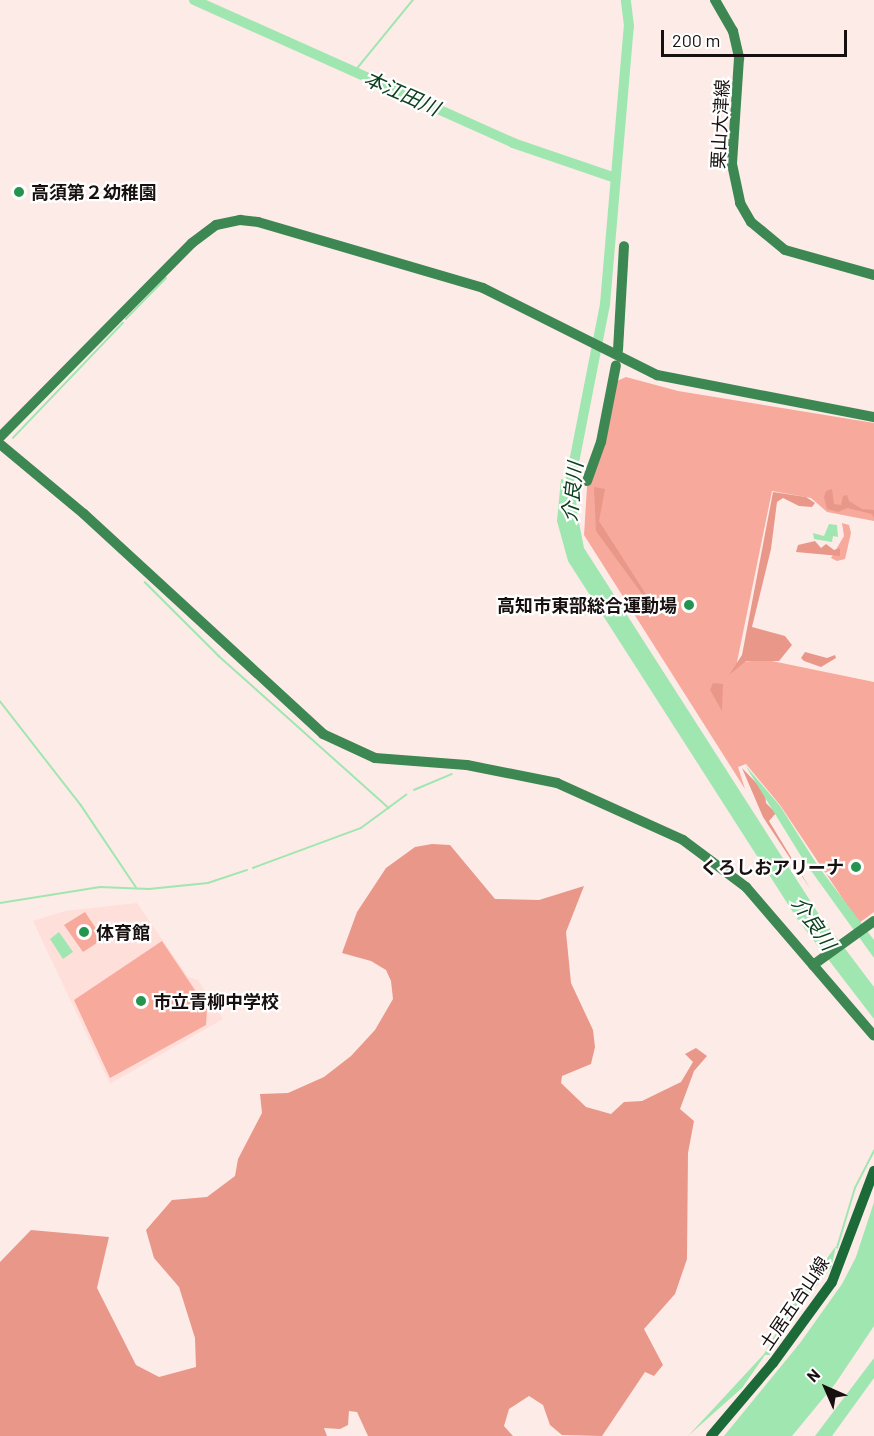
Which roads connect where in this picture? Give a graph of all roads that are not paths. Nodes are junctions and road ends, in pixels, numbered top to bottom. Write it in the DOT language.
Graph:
graph roads {
  1 [pos="715,0"];
  2 [pos="624,246"];
  3 [pos="874,275"];
  4 [pos="613,351"];
  5 [pos="616,365"];
  6 [pos="874,417"];
  7 [pos="0,437"];
  8 [pos="0,444"];
  9 [pos="587,481"];
  10 [pos="871,922"];
  11 [pos="818,962"];
  12 [pos="874,1036"];
  13 [pos="874,1171"];
  14 [pos="711,1436"];
  1 -- 3 [label="street, 栗山大津線"];
  2 -- 4 [label="street"];
  4 -- 6 [label="street"];
  4 -- 7 [label="street"];
  5 -- 9 [label="street"];
  8 -- 11 [label="street"];
  10 -- 11 [label="street"];
  11 -- 12 [label="street"];
  13 -- 14 [label="main road, 土居五台山線"];
}
